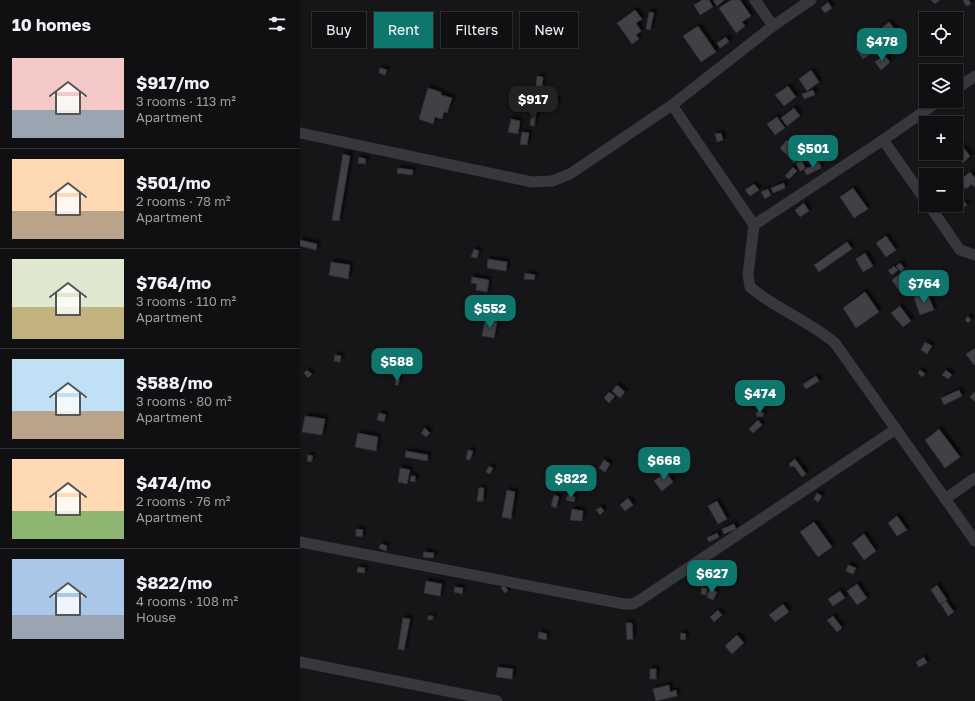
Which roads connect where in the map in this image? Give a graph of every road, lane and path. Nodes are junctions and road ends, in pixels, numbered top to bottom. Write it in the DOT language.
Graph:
graph roads {
  1 [pos="755,0"];
  2 [pos="811,0"];
  3 [pos="773,26"];
  4 [pos="975,76"];
  5 [pos="963,84"];
  6 [pos="672,105"];
  7 [pos="929,108"];
  8 [pos="300,133"];
  9 [pos="883,140"];
  10 [pos="919,191"];
  11 [pos="934,212"];
  12 [pos="754,225"];
  13 [pos="975,255"];
  14 [pos="896,429"];
  15 [pos="975,478"];
  16 [pos="944,499"];
  17 [pos="975,541"];
  18 [pos="300,542"];
  19 [pos="300,662"];
  20 [pos="497,701"];
  1 -- 3 [label="street"];
  2 -- 3 [label="street"];
  3 -- 6 [label="street"];
  4 -- 5 [label="street"];
  6 -- 8 [label="street"];
  6 -- 12 [label="street"];
  7 -- 9 [label="street"];
  9 -- 10 [label="street"];
  9 -- 12 [label="street"];
  11 -- 13 [label="street"];
  12 -- 14 [label="street"];
  14 -- 16 [label="street"];
  14 -- 18 [label="street"];
  15 -- 16 [label="street"];
  16 -- 17 [label="street"];
  19 -- 20 [label="street"];
}
